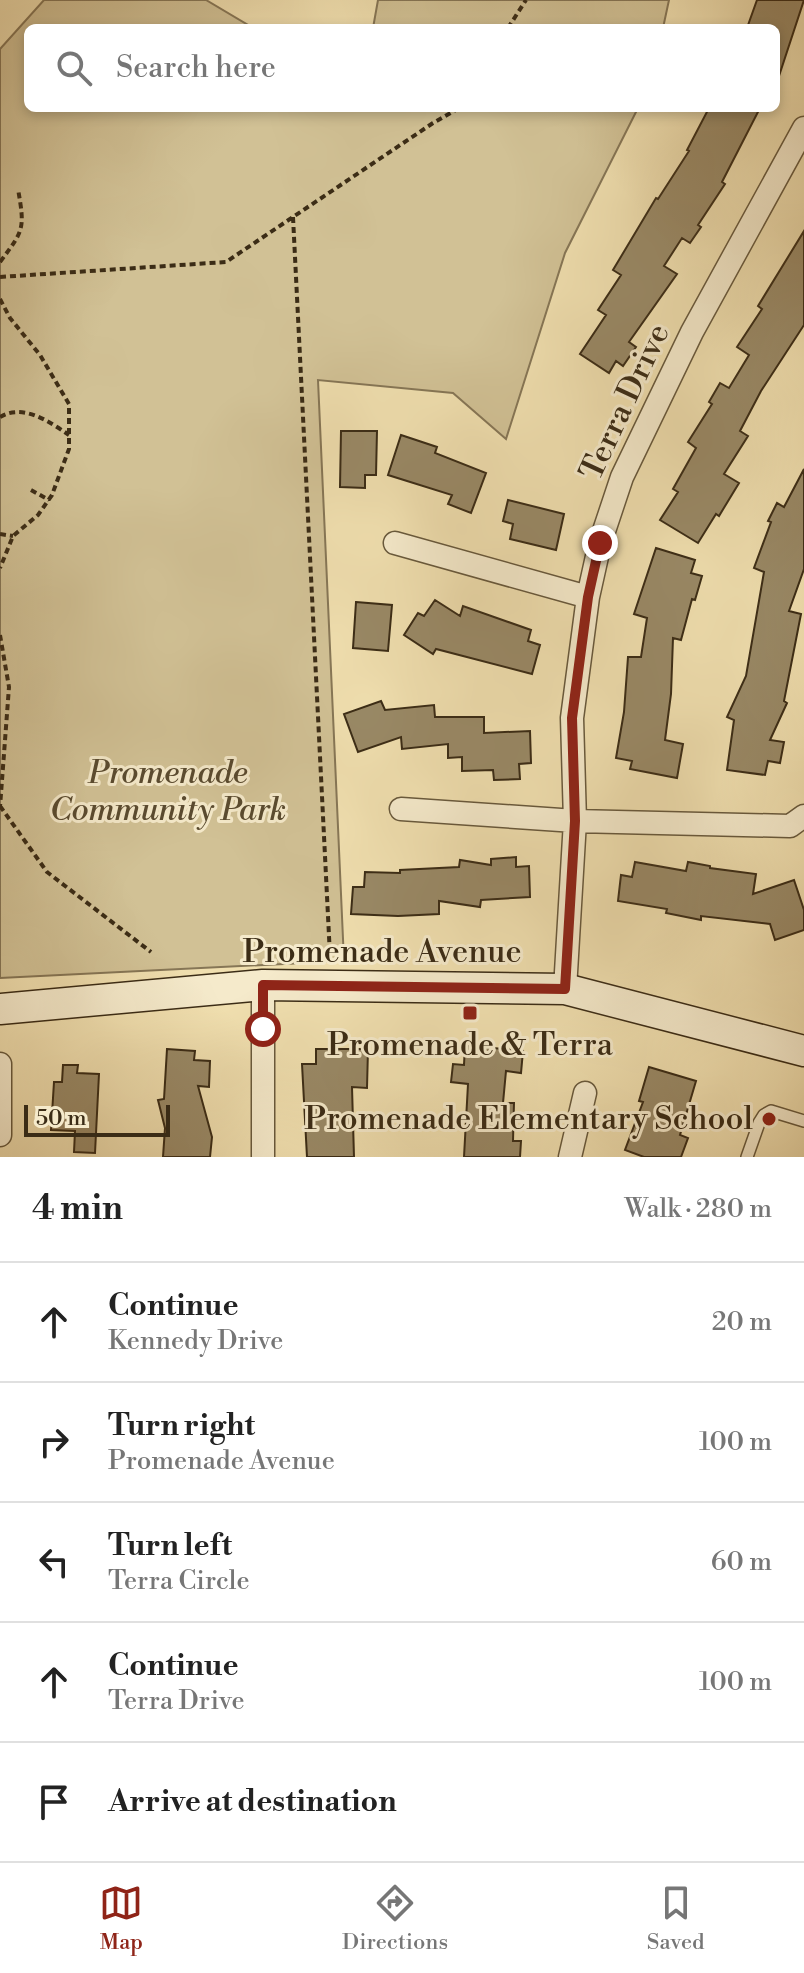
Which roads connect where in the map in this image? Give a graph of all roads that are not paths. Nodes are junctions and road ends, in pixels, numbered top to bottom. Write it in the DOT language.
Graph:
graph roads {
  1 [pos="804,128"];
  2 [pos="395,543"];
  3 [pos="588,597"];
  4 [pos="401,809"];
  5 [pos="575,821"];
  6 [pos="797,821"];
  7 [pos="263,985"];
  8 [pos="565,989"];
  9 [pos="0,1009"];
  10 [pos="804,1051"];
  11 [pos="0,1064"];
  12 [pos="585,1093"];
  13 [pos="804,1121"];
  14 [pos="0,1135"];
  15 [pos="263,1157"];
  16 [pos="570,1157"];
  17 [pos="747,1157"];
  1 -- 3 [label="street, Terra Drive"];
  2 -- 3 [label="street"];
  3 -- 5 [label="street, Terra Drive"];
  4 -- 5 [label="street"];
  5 -- 6 [label="street"];
  5 -- 8 [label="street, Terra Drive"];
  7 -- 8 [label="main road, Promenade Avenue"];
  7 -- 9 [label="main road, Promenade Avenue"];
  7 -- 15 [label="street"];
  8 -- 10 [label="main road, Promenade Avenue"];
  11 -- 14 [label="street"];
  12 -- 16 [label="street"];
  13 -- 17 [label="lane"];
}
